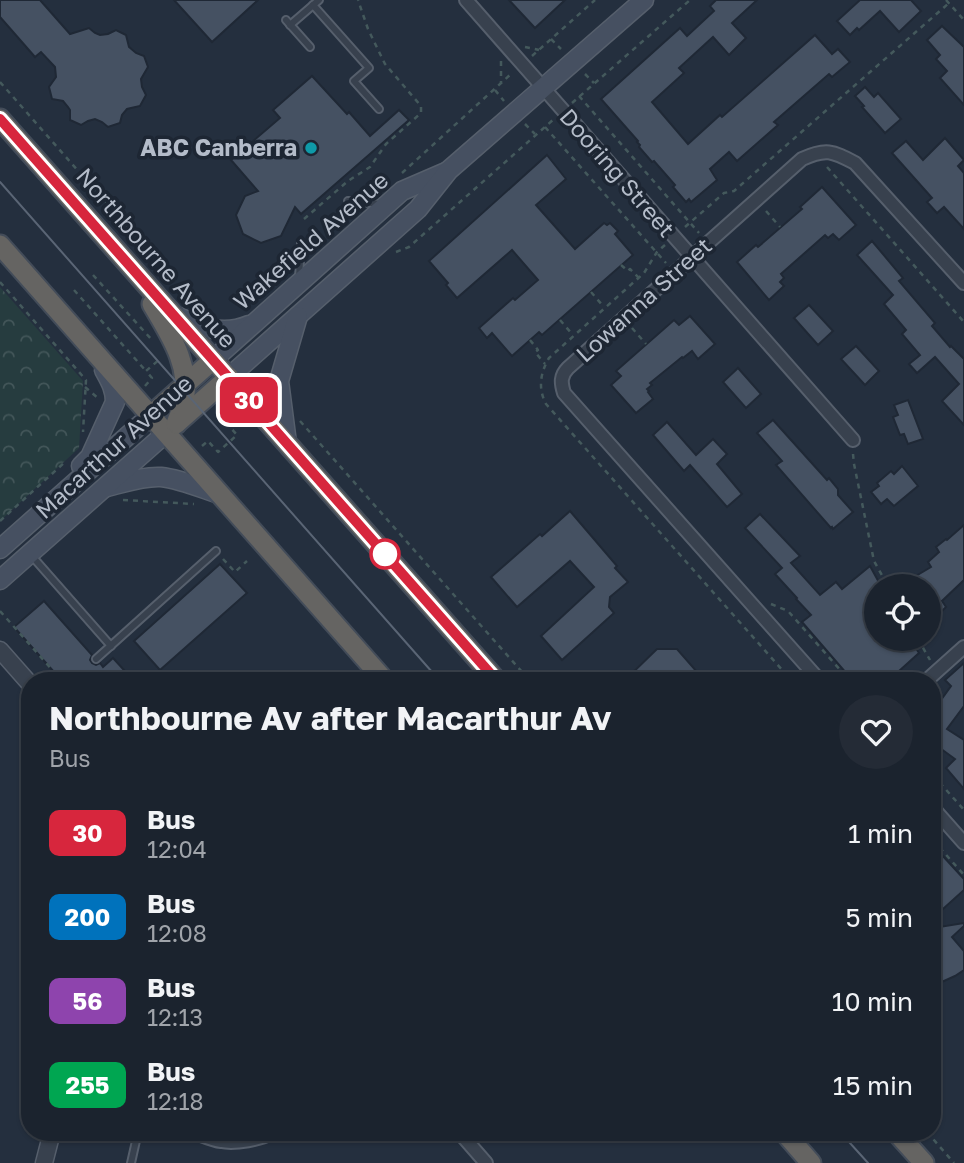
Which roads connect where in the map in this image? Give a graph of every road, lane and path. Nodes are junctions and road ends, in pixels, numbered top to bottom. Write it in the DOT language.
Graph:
graph roads {
  1 [pos="319,0"];
  2 [pos="466,0"];
  3 [pos="595,0"];
  4 [pos="645,0"];
  5 [pos="690,0"];
  6 [pos="947,2"];
  7 [pos="313,5"];
  8 [pos="964,20"];
  9 [pos="310,47"];
  10 [pos="500,58"];
  11 [pos="522,64"];
  12 [pos="0,82"];
  13 [pos="501,84"];
  14 [pos="544,89"];
  15 [pos="379,109"];
  16 [pos="0,119"];
  17 [pos="821,160"];
  18 [pos="449,170"];
  19 [pos="348,201"];
  20 [pos="760,204"];
  21 [pos="387,205"];
  22 [pos="780,227"];
  23 [pos="301,243"];
  24 [pos="0,245"];
  25 [pos="396,252"];
  26 [pos="692,257"];
  27 [pos="621,265"];
  28 [pos="133,269"];
  29 [pos="93,275"];
  30 [pos="639,278"];
  31 [pos="0,282"];
  32 [pos="964,283"];
  33 [pos="299,284"];
  34 [pos="74,290"];
  35 [pos="591,292"];
  36 [pos="604,307"];
  37 [pos="203,313"];
  38 [pos="172,314"];
  39 [pos="298,316"];
  40 [pos="559,320"];
  41 [pos="964,322"];
  42 [pos="255,323"];
  43 [pos="628,323"];
  44 [pos="573,335"];
  45 [pos="530,340"];
  46 [pos="155,344"];
  47 [pos="646,344"];
  48 [pos="94,352"];
  49 [pos="213,360"];
  50 [pos="545,364"];
  51 [pos="146,371"];
  52 [pos="229,377"];
  53 [pos="185,385"];
  54 [pos="85,387"];
  55 [pos="106,405"];
  56 [pos="150,416"];
  57 [pos="296,416"];
  58 [pos="171,429"];
  59 [pos="83,435"];
  60 [pos="853,440"];
  61 [pos="287,443"];
  62 [pos="72,456"];
  63 [pos="104,488"];
  64 [pos="219,494"];
  65 [pos="120,500"];
  66 [pos="197,504"];
  67 [pos="42,512"];
  68 [pos="0,521"];
  69 [pos="0,549"];
  70 [pos="216,551"];
  71 [pos="30,554"];
  72 [pos="247,561"];
  73 [pos="881,574"];
  74 [pos="0,580"];
  75 [pos="765,601"];
  76 [pos="0,611"];
  77 [pos="111,646"];
  78 [pos="964,647"];
  79 [pos="0,650"];
  80 [pos="925,651"];
  81 [pos="96,659"];
  82 [pos="936,671"];
  83 [pos="54,672"];
  84 [pos="377,672"];
  85 [pos="489,672"];
  86 [pos="522,672"];
  87 [pos="784,672"];
  88 [pos="812,672"];
  89 [pos="842,672"];
  90 [pos="21,674"];
  91 [pos="941,784"];
  92 [pos="963,808"];
  93 [pos="941,817"];
  94 [pos="964,843"];
  95 [pos="941,849"];
  96 [pos="964,864"];
  97 [pos="959,869"];
  98 [pos="964,875"];
  99 [pos="50,1141"];
  100 [pos="136,1141"];
  101 [pos="466,1141"];
  102 [pos="792,1141"];
  103 [pos="905,1141"];
  104 [pos="935,1141"];
  105 [pos="44,1163"];
  106 [pos="131,1163"];
  107 [pos="486,1163"];
  108 [pos="811,1163"];
  109 [pos="924,1163"];
  110 [pos="954,1163"];
  1 -- 7 [label="lane"];
  2 -- 11 [label="street, Dooring Street"];
  3 -- 11 [label="path"];
  4 -- 14 [label="main road, Wakefield Avenue"];
  5 -- 6 [label="path"];
  6 -- 8 [label="path"];
  7 -- 9 [label="lane"];
  7 -- 15 [label="lane"];
  10 -- 13 [label="path"];
  11 -- 14 [label="street, Dooring Street"];
  12 -- 37 [label="path"];
  14 -- 18 [label="main road, Wakefield Avenue"];
  14 -- 26 [label="street, Dooring Street"];
  16 -- 28 [label="highway, Northbourne Avenue"];
  17 -- 41 [label="path"];
  18 -- 21 [label="main road, Wakefield Avenue"];
  18 -- 39 [label="main road, Wakefield Avenue"];
  19 -- 21 [label="lane"];
  20 -- 22 [label="path"];
  21 -- 33 [label="main road, Wakefield Avenue"];
  23 -- 33 [label="lane"];
  24 -- 48 [label="highway"];
  25 -- 30 [label="path"];
  26 -- 32 [label="street, Lowanna Street"];
  26 -- 60 [label="street, Dooring Street"];
  26 -- 88 [label="street, Lowanna Street"];
  27 -- 30 [label="path"];
  28 -- 38 [label="highway, Northbourne Avenue"];
  28 -- 53 [label="highway"];
  29 -- 46 [label="path"];
  30 -- 36 [label="path"];
  31 -- 54 [label="path"];
  33 -- 42 [label="main road, Wakefield Avenue"];
  34 -- 51 [label="path"];
  35 -- 36 [label="path"];
  36 -- 44 [label="path"];
  38 -- 42 [label="main road"];
  38 -- 49 [label="highway, Northbourne Avenue"];
  39 -- 52 [label="main road, Wakefield Avenue"];
  39 -- 61 [label="main road"];
  40 -- 44 [label="path"];
  42 -- 49 [label="main road, Wakefield Avenue"];
  43 -- 47 [label="path"];
  44 -- 50 [label="path"];
  45 -- 50 [label="path"];
  48 -- 56 [label="highway"];
  48 -- 67 [label="main road"];
  49 -- 52 [label="highway, Northbourne Avenue"];
  49 -- 53 [label="highway, Wakefield Avenue"];
  50 -- 87 [label="path"];
  52 -- 58 [label="highway, Macarthur Avenue"];
  52 -- 61 [label="highway, Northbourne Avenue"];
  53 -- 56 [label="highway, Wakefield Avenue"];
  53 -- 58 [label="highway"];
  54 -- 55 [label="path"];
  54 -- 59 [label="path"];
  56 -- 58 [label="highway"];
  56 -- 67 [label="main road, Macarthur Avenue"];
  57 -- 86 [label="path"];
  58 -- 63 [label="main road, Macarthur Avenue"];
  58 -- 64 [label="highway"];
  60 -- 73 [label="path"];
  61 -- 85 [label="highway, Northbourne Avenue"];
  62 -- 68 [label="path"];
  63 -- 64 [label="main road"];
  63 -- 71 [label="main road, Macarthur Avenue"];
  64 -- 84 [label="highway"];
  65 -- 66 [label="path"];
  67 -- 69 [label="main road, Macarthur Avenue"];
  70 -- 72 [label="path"];
  70 -- 77 [label="lane"];
  71 -- 74 [label="main road, Macarthur Avenue"];
  71 -- 77 [label="lane"];
  75 -- 89 [label="path"];
  76 -- 83 [label="path"];
  77 -- 81 [label="lane"];
  78 -- 82 [label="street"];
  79 -- 90 [label="street"];
  80 -- 82 [label="path"];
  91 -- 92 [label="path"];
  93 -- 94 [label="street"];
  95 -- 97 [label="path"];
  96 -- 97 [label="path"];
  97 -- 98 [label="path"];
  99 -- 105 [label="street"];
  100 -- 106 [label="lane"];
  101 -- 107 [label="street"];
  102 -- 108 [label="highway"];
  103 -- 109 [label="highway"];
  104 -- 110 [label="path"];
}
